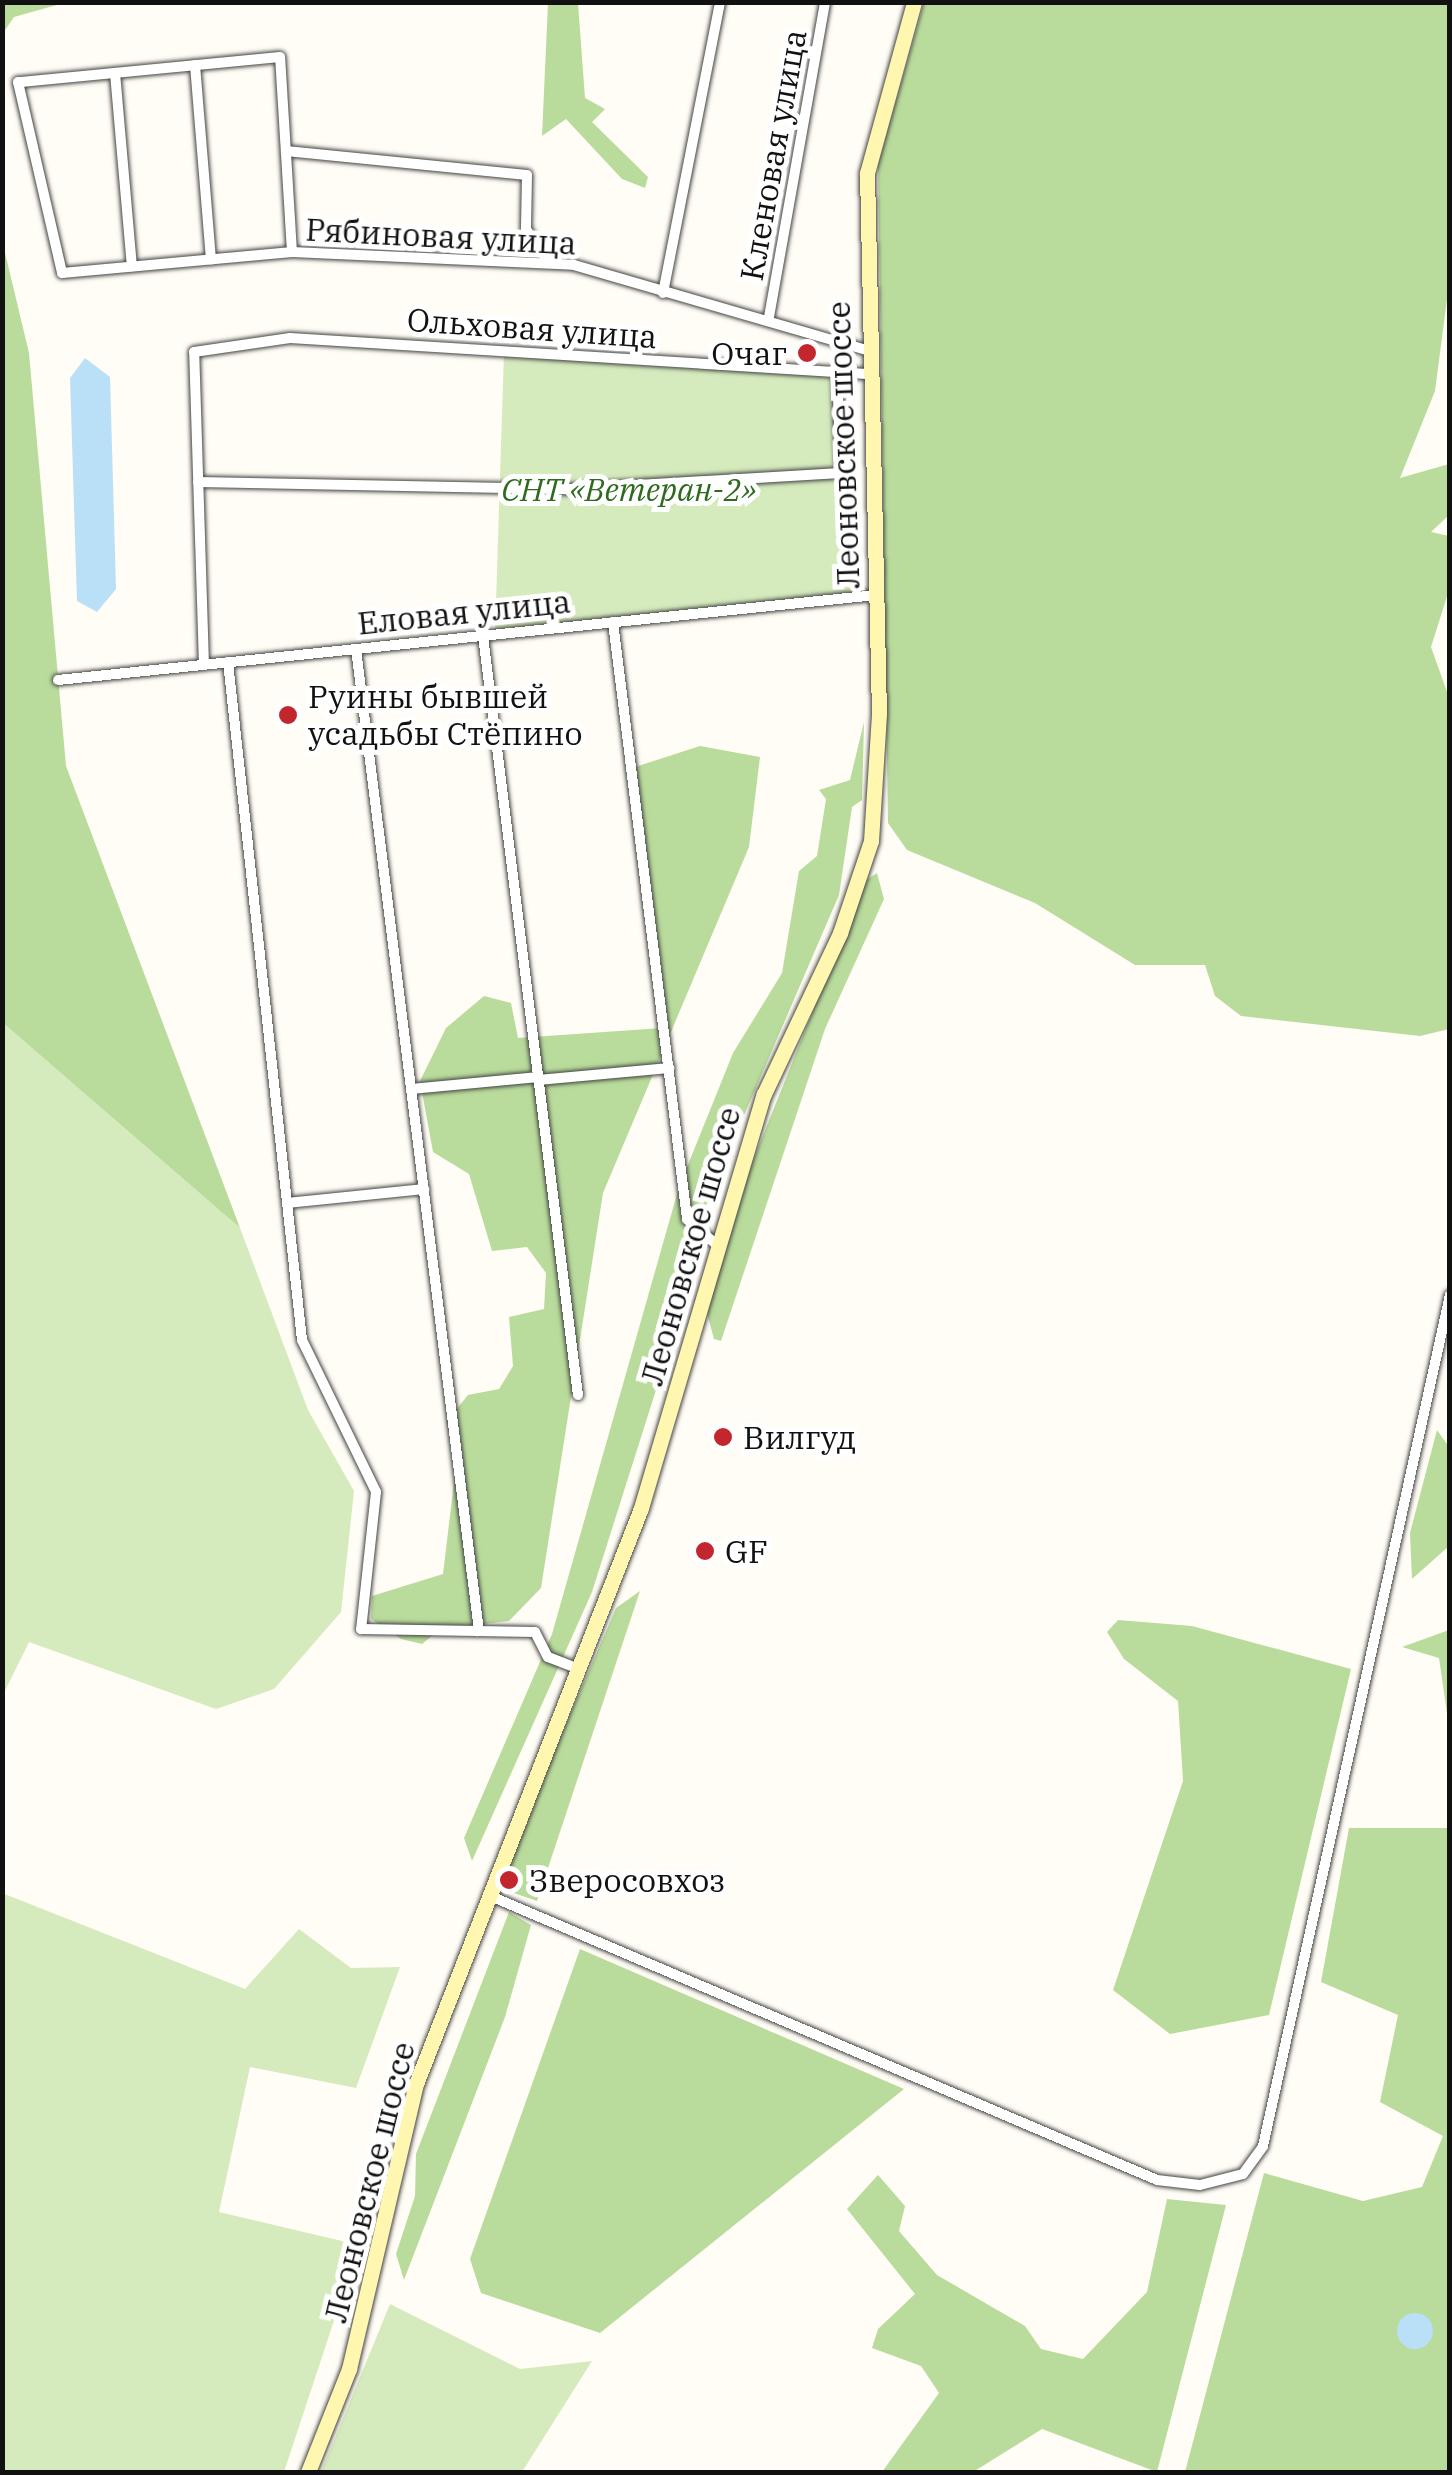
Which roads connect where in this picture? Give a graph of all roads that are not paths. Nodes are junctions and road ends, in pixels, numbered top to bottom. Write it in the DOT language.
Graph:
graph roads {
  1 [pos="720,2"];
  2 [pos="825,2"];
  3 [pos="914,2"];
  4 [pos="195,65"];
  5 [pos="115,72"];
  6 [pos="286,151"];
  7 [pos="292,252"];
  8 [pos="211,259"];
  9 [pos="549,263"];
  10 [pos="132,266"];
  11 [pos="663,293"];
  12 [pos="769,317"];
  13 [pos="866,350"];
  14 [pos="837,372"];
  15 [pos="867,374"];
  16 [pos="198,482"];
  17 [pos="876,595"];
  18 [pos="613,622"];
  19 [pos="483,636"];
  20 [pos="356,649"];
  21 [pos="228,662"];
  22 [pos="204,664"];
  23 [pos="58,680"];
  24 [pos="668,1068"];
  25 [pos="538,1079"];
  26 [pos="412,1089"];
  27 [pos="424,1190"];
  28 [pos="287,1203"];
  29 [pos="716,1244"];
  30 [pos="1450,1295"];
  31 [pos="578,1395"];
  32 [pos="480,1631"];
  33 [pos="579,1669"];
  34 [pos="488,1895"];
  35 [pos="308,2472"];
  1 -- 11 [label="street"];
  2 -- 12 [label="street, Кленовая улица"];
  3 -- 13 [label="main road, Леоновское шоссе"];
  4 -- 5 [label="street"];
  4 -- 6 [label="street"];
  4 -- 8 [label="street"];
  5 -- 10 [label="street"];
  5 -- 10 [label="street, Рябиновая улица"];
  6 -- 7 [label="street"];
  6 -- 9 [label="street"];
  7 -- 8 [label="street, Рябиновая улица"];
  7 -- 9 [label="street, Рябиновая улица"];
  8 -- 10 [label="street, Рябиновая улица"];
  9 -- 11 [label="street, Рябиновая улица"];
  11 -- 12 [label="street, Рябиновая улица"];
  12 -- 13 [label="street, Рябиновая улица"];
  13 -- 15 [label="main road, Леоновское шоссе"];
  14 -- 15 [label="street, Ольховая улица"];
  14 -- 16 [label="street"];
  14 -- 16 [label="street, Ольховая улица"];
  15 -- 17 [label="main road, Леоновское шоссе"];
  16 -- 22 [label="street"];
  17 -- 18 [label="street, Еловая улица"];
  17 -- 29 [label="main road, Леоновское шоссе"];
  18 -- 19 [label="street, Еловая улица"];
  18 -- 24 [label="street"];
  19 -- 20 [label="street, Еловая улица"];
  19 -- 25 [label="street"];
  20 -- 21 [label="street, Еловая улица"];
  20 -- 26 [label="street"];
  21 -- 22 [label="street, Еловая улица"];
  21 -- 28 [label="street"];
  22 -- 23 [label="street, Еловая улица"];
  24 -- 25 [label="street"];
  24 -- 29 [label="street"];
  25 -- 26 [label="street"];
  25 -- 31 [label="street"];
  26 -- 27 [label="street"];
  27 -- 28 [label="street"];
  27 -- 32 [label="street"];
  28 -- 32 [label="street"];
  29 -- 33 [label="main road, Леоновское шоссе"];
  30 -- 34 [label="street"];
  32 -- 33 [label="street"];
  33 -- 34 [label="main road, Леоновское шоссе"];
  34 -- 35 [label="main road, Леоновское шоссе"];
}
